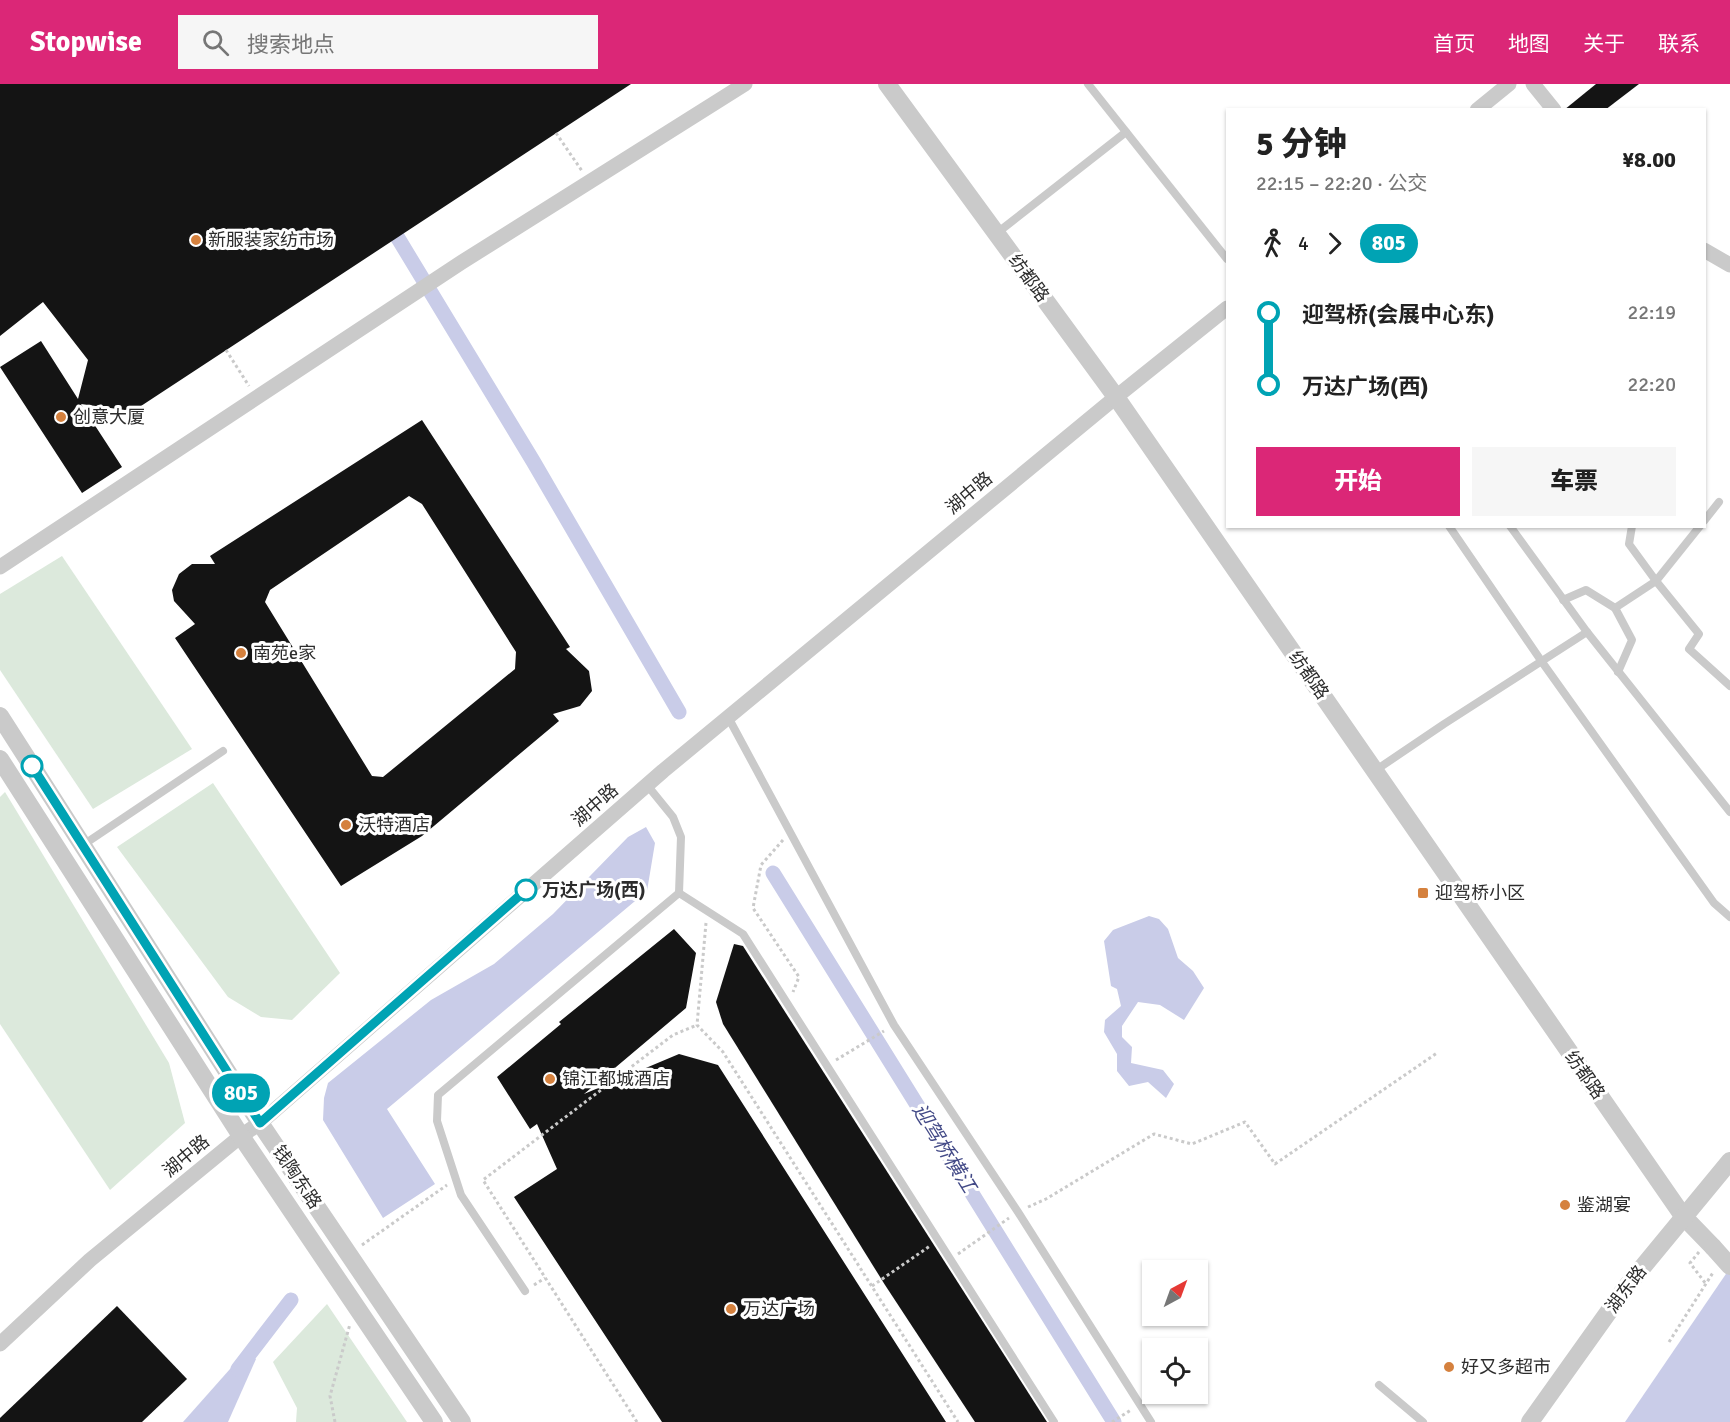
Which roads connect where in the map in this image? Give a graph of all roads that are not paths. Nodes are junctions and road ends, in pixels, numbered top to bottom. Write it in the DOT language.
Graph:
graph roads {
  1 [pos="745,84"];
  2 [pos="887,84"];
  3 [pos="1088,84"];
  4 [pos="1509,84"];
  5 [pos="1533,84"];
  6 [pos="1479,108"];
  7 [pos="1552,108"];
  8 [pos="1126,132"];
  9 [pos="996,233"];
  10 [pos="1706,251"];
  11 [pos="1226,258"];
  12 [pos="1730,265"];
  13 [pos="1226,310"];
  14 [pos="1116,397"];
  15 [pos="1719,502"];
  16 [pos="1706,518"];
  17 [pos="1450,528"];
  18 [pos="1511,528"];
  19 [pos="1632,528"];
  20 [pos="1698,528"];
  21 [pos="0,567"];
  22 [pos="1656,581"];
  23 [pos="1563,600"];
  24 [pos="1615,608"];
  25 [pos="1587,632"];
  26 [pos="1542,662"];
  27 [pos="1618,672"];
  28 [pos="1730,686"];
  29 [pos="0,716"];
  30 [pos="728,717"];
  31 [pos="223,751"];
  32 [pos="2,768"];
  33 [pos="1375,771"];
  34 [pos="647,785"];
  35 [pos="1730,812"];
  36 [pos="83,845"];
  37 [pos="679,893"];
  38 [pos="1730,917"];
  39 [pos="260,1123"];
  40 [pos="241,1136"];
  41 [pos="1730,1161"];
  42 [pos="1683,1216"];
  43 [pos="1724,1266"];
  44 [pos="525,1291"];
  45 [pos="0,1344"];
  46 [pos="1379,1385"];
  47 [pos="434,1422"];
  48 [pos="462,1422"];
  49 [pos="1054,1422"];
  50 [pos="1151,1422"];
  51 [pos="1423,1422"];
  52 [pos="1530,1422"];
  1 -- 21 [label="street"];
  2 -- 9 [label="street, 纺都路"];
  3 -- 8 [label="lane"];
  4 -- 6 [label="street"];
  5 -- 7 [label="street"];
  8 -- 9 [label="lane"];
  8 -- 11 [label="lane"];
  9 -- 14 [label="street, 纺都路"];
  10 -- 12 [label="street"];
  13 -- 14 [label="street, 湖中路"];
  14 -- 30 [label="street, 湖中路"];
  14 -- 33 [label="street, 纺都路"];
  15 -- 16 [label="lane"];
  17 -- 26 [label="lane"];
  18 -- 23 [label="lane"];
  19 -- 22 [label="lane"];
  20 -- 22 [label="lane"];
  22 -- 24 [label="lane"];
  22 -- 28 [label="lane"];
  23 -- 24 [label="lane"];
  23 -- 25 [label="lane"];
  24 -- 27 [label="lane"];
  25 -- 26 [label="lane"];
  25 -- 27 [label="lane"];
  26 -- 33 [label="lane"];
  26 -- 38 [label="lane"];
  27 -- 35 [label="lane"];
  29 -- 36 [label="street, 钱陶东路"];
  30 -- 34 [label="street, 湖中路"];
  30 -- 50 [label="lane"];
  31 -- 36 [label="lane"];
  32 -- 40 [label="street, 钱陶东路"];
  33 -- 42 [label="street, 纺都路"];
  34 -- 37 [label="lane"];
  34 -- 39 [label="street, 湖中路"];
  36 -- 39 [label="street, 钱陶东路"];
  37 -- 44 [label="lane"];
  37 -- 49 [label="lane"];
  39 -- 40 [label="street, 湖中路"];
  39 -- 48 [label="street, 钱陶东路"];
  40 -- 45 [label="street, 湖中路"];
  40 -- 47 [label="street, 钱陶东路"];
  41 -- 42 [label="street, 湖东路"];
  42 -- 43 [label="street, 纺都路, bridge"];
  42 -- 52 [label="street, 湖东路"];
  46 -- 51 [label="lane"];
}
